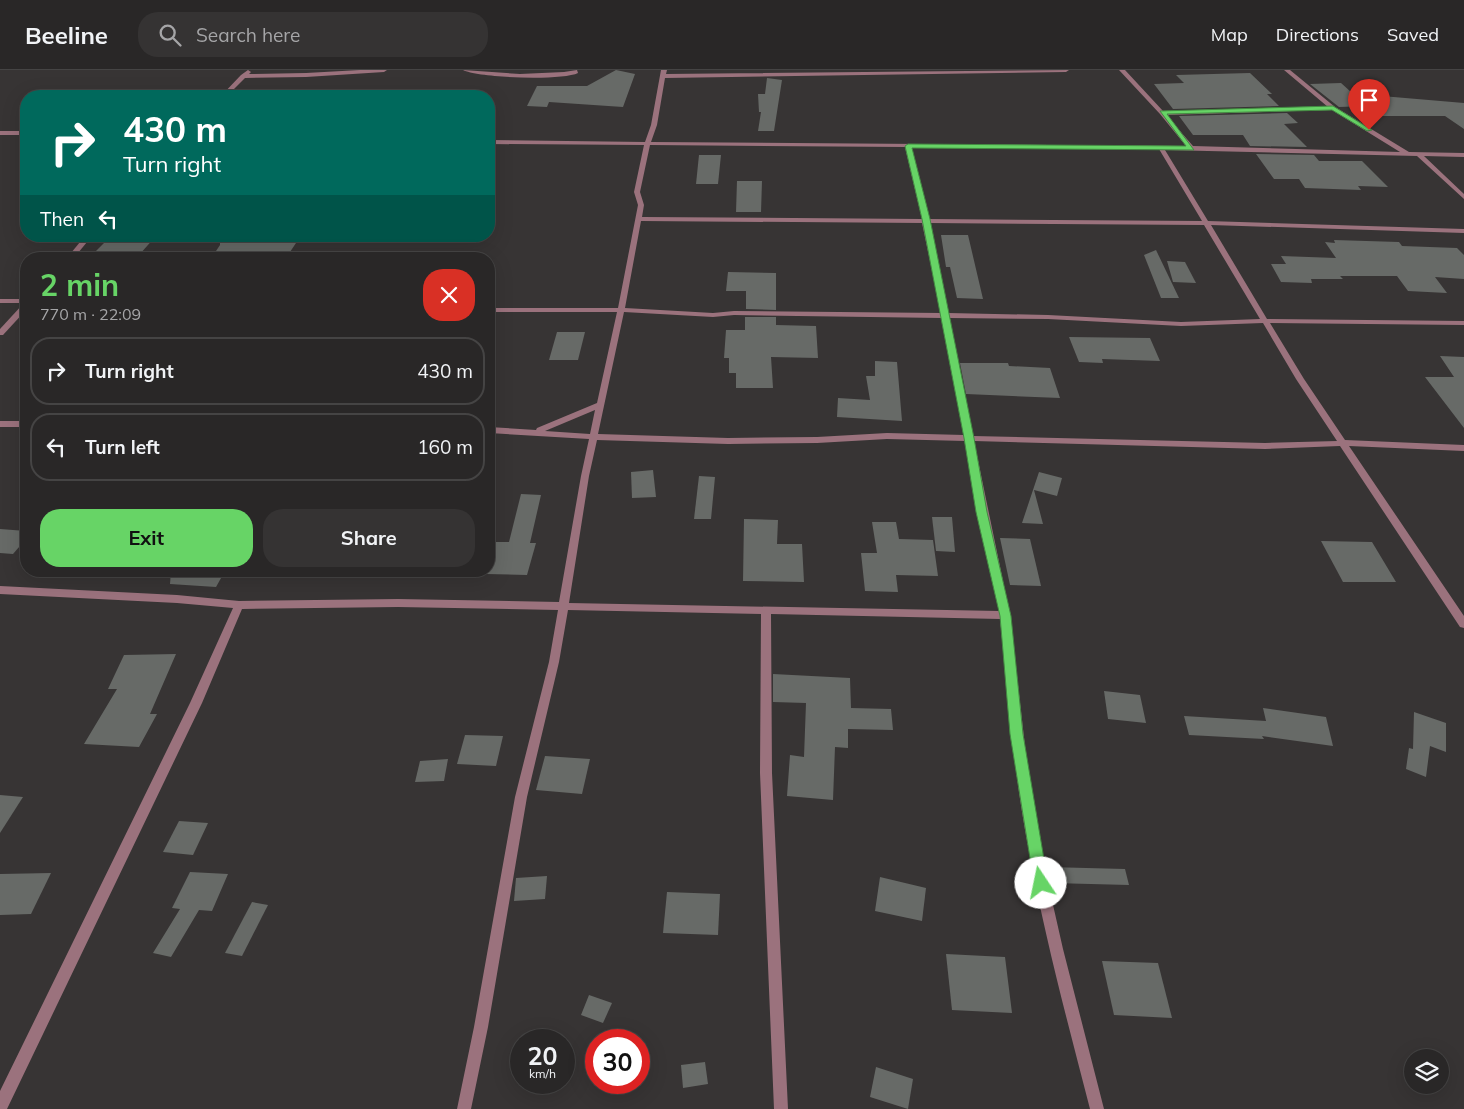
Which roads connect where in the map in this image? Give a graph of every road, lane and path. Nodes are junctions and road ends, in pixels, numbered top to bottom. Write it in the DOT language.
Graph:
graph roads {
  1 [pos="250,70"];
  2 [pos="384,70"];
  3 [pos="466,70"];
  4 [pos="574,70"];
  5 [pos="1066,70"];
  6 [pos="1122,70"];
  7 [pos="1287,70"];
  8 [pos="663,73"];
  9 [pos="243,76"];
  10 [pos="230,90"];
  11 [pos="1333,108"];
  12 [pos="1162,113"];
  13 [pos="0,133"];
  14 [pos="20,133"];
  15 [pos="495,142"];
  16 [pos="647,145"];
  17 [pos="908,146"];
  18 [pos="1161,148"];
  19 [pos="1191,148"];
  20 [pos="1408,155"];
  21 [pos="1420,155"];
  22 [pos="1464,155"];
  23 [pos="1464,197"];
  24 [pos="638,219"];
  25 [pos="926,219"];
  26 [pos="1206,223"];
  27 [pos="1464,231"];
  28 [pos="84,242"];
  29 [pos="75,252"];
  30 [pos="0,300"];
  31 [pos="20,301"];
  32 [pos="495,310"];
  33 [pos="620,310"];
  34 [pos="20,312"];
  35 [pos="944,315"];
  36 [pos="1265,321"];
  37 [pos="1464,324"];
  38 [pos="0,333"];
  39 [pos="600,405"];
  40 [pos="0,424"];
  41 [pos="20,424"];
  42 [pos="495,430"];
  43 [pos="535,432"];
  44 [pos="594,437"];
  45 [pos="969,438"];
  46 [pos="1344,443"];
  47 [pos="1464,448"];
  48 [pos="0,590"];
  49 [pos="239,605"];
  50 [pos="564,605"];
  51 [pos="766,610"];
  52 [pos="1006,616"];
  53 [pos="1464,624"];
  54 [pos="0,1107"];
  55 [pos="464,1109"];
  56 [pos="781,1109"];
  57 [pos="1097,1109"];
  1 -- 9 [label="street"];
  2 -- 9 [label="street"];
  3 -- 4 [label="street"];
  5 -- 8 [label="street"];
  6 -- 12 [label="street"];
  7 -- 11 [label="street"];
  8 -- 16 [label="street"];
  9 -- 10 [label="street"];
  11 -- 12 [label="street"];
  11 -- 20 [label="street"];
  12 -- 19 [label="street"];
  13 -- 14 [label="street"];
  15 -- 16 [label="street"];
  16 -- 17 [label="street"];
  16 -- 24 [label="street"];
  17 -- 18 [label="street"];
  17 -- 25 [label="street"];
  18 -- 19 [label="street"];
  18 -- 26 [label="street"];
  19 -- 20 [label="street"];
  20 -- 21 [label="street"];
  21 -- 22 [label="street"];
  21 -- 23 [label="street"];
  24 -- 25 [label="street"];
  24 -- 33 [label="street"];
  25 -- 26 [label="street"];
  25 -- 35 [label="street"];
  26 -- 27 [label="street"];
  26 -- 36 [label="street"];
  28 -- 29 [label="street"];
  30 -- 31 [label="street"];
  32 -- 33 [label="street"];
  33 -- 35 [label="street"];
  33 -- 39 [label="street"];
  34 -- 38 [label="street"];
  35 -- 36 [label="street"];
  35 -- 45 [label="street"];
  36 -- 37 [label="street"];
  36 -- 46 [label="street"];
  39 -- 43 [label="street"];
  39 -- 44 [label="street"];
  40 -- 41 [label="street"];
  42 -- 43 [label="street"];
  43 -- 44 [label="street"];
  44 -- 45 [label="street"];
  44 -- 50 [label="street"];
  45 -- 46 [label="street"];
  45 -- 52 [label="street"];
  46 -- 47 [label="street"];
  46 -- 53 [label="street"];
  48 -- 49 [label="street"];
  49 -- 50 [label="street"];
  49 -- 54 [label="street"];
  50 -- 51 [label="street"];
  50 -- 55 [label="street"];
  51 -- 52 [label="street"];
  51 -- 56 [label="street"];
  52 -- 57 [label="street"];
}
